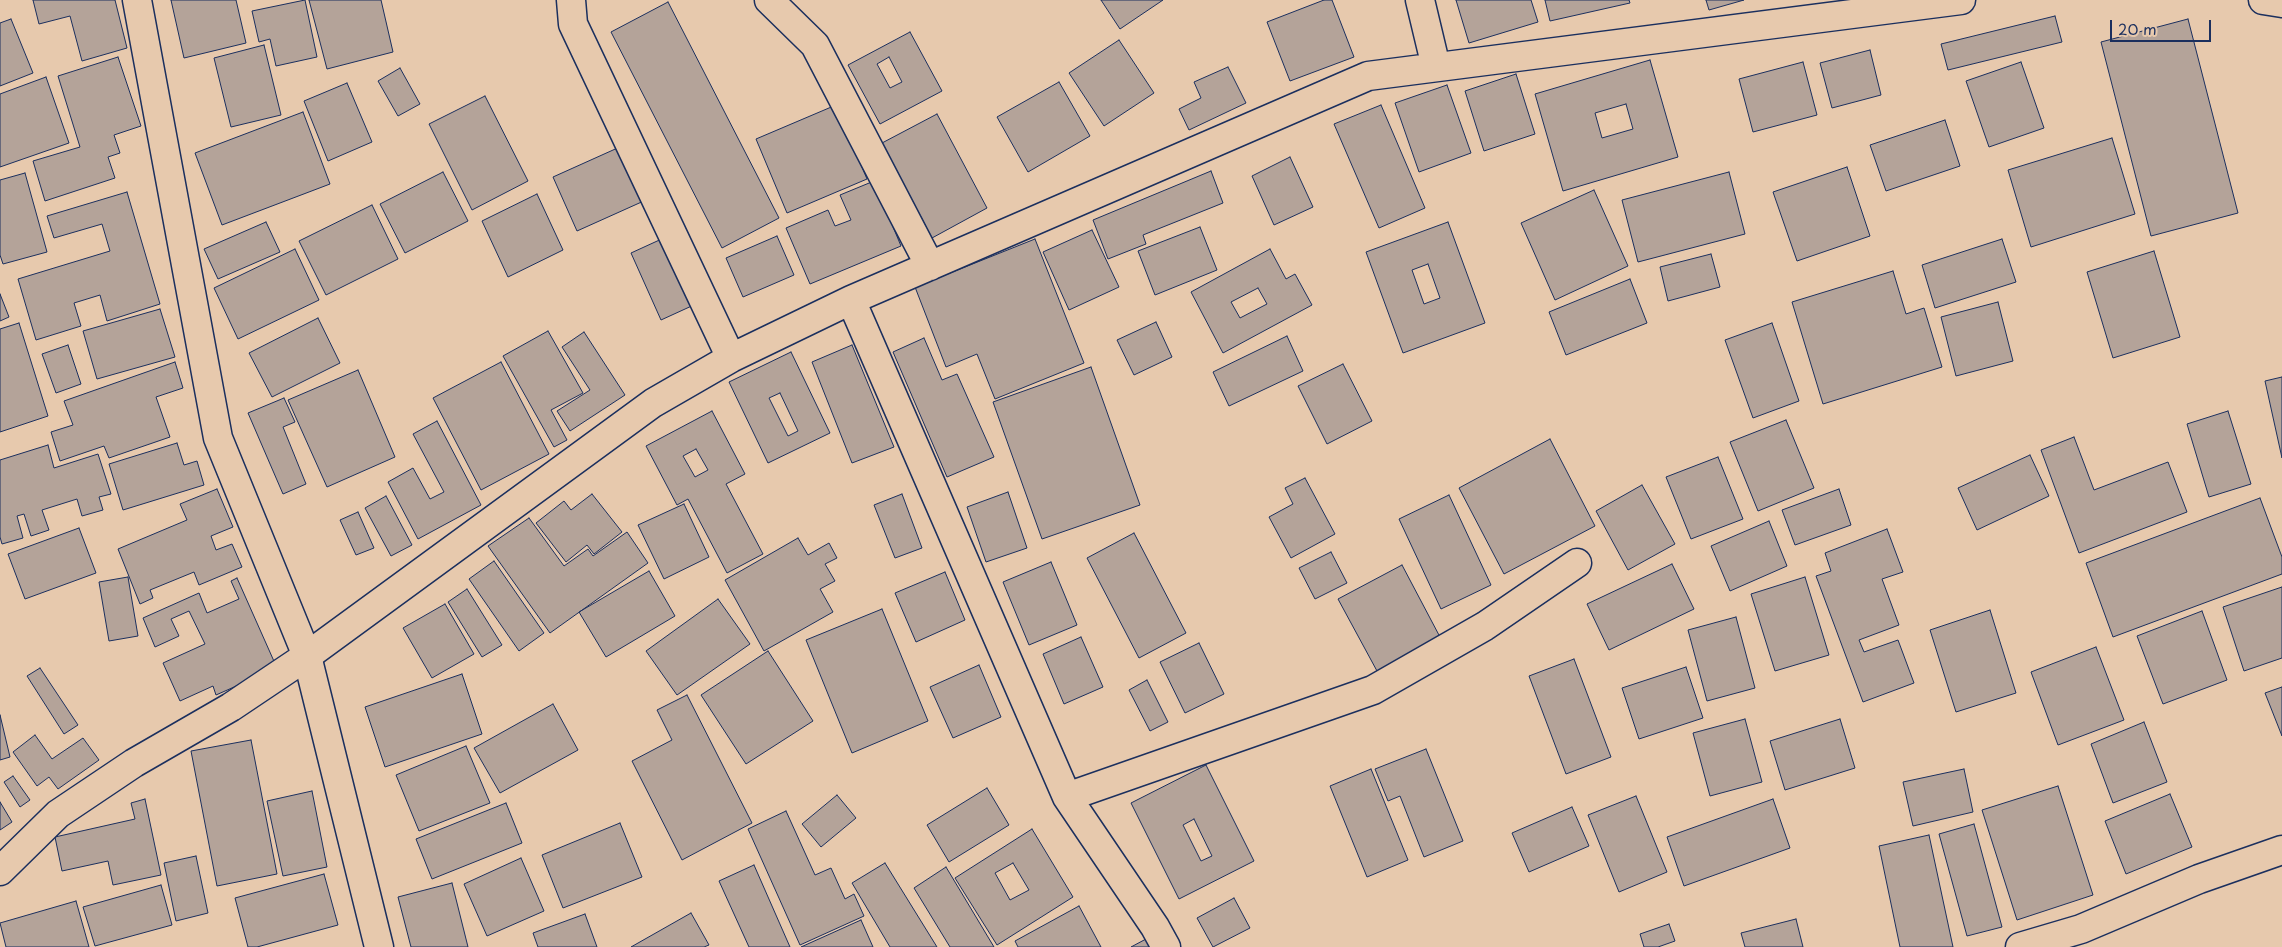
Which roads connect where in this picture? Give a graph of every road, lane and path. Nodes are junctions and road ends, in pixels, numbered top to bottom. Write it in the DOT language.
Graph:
graph roads {
  1 [pos="137,0"];
  2 [pos="571,0"];
  3 [pos="769,0"];
  4 [pos="1420,0"];
  5 [pos="1961,0"];
  6 [pos="2263,0"];
  7 [pos="2282,3"];
  8 [pos="1436,67"];
  9 [pos="930,266"];
  10 [pos="851,300"];
  11 [pos="731,358"];
  12 [pos="1577,563"];
  13 [pos="307,656"];
  14 [pos="1067,797"];
  15 [pos="2282,850"];
  16 [pos="0,871"];
  17 [pos="379,947"];
  18 [pos="1166,947"];
  19 [pos="2020,947"];
  1 -- 13 [label="street"];
  2 -- 11 [label="street"];
  3 -- 9 [label="street"];
  4 -- 8 [label="street"];
  5 -- 8 [label="street"];
  6 -- 7 [label="street"];
  8 -- 9 [label="street"];
  9 -- 10 [label="street"];
  10 -- 11 [label="street"];
  10 -- 14 [label="street"];
  11 -- 13 [label="street"];
  12 -- 14 [label="street"];
  13 -- 16 [label="street"];
  13 -- 17 [label="street"];
  14 -- 18 [label="street"];
  15 -- 19 [label="street"];
}
